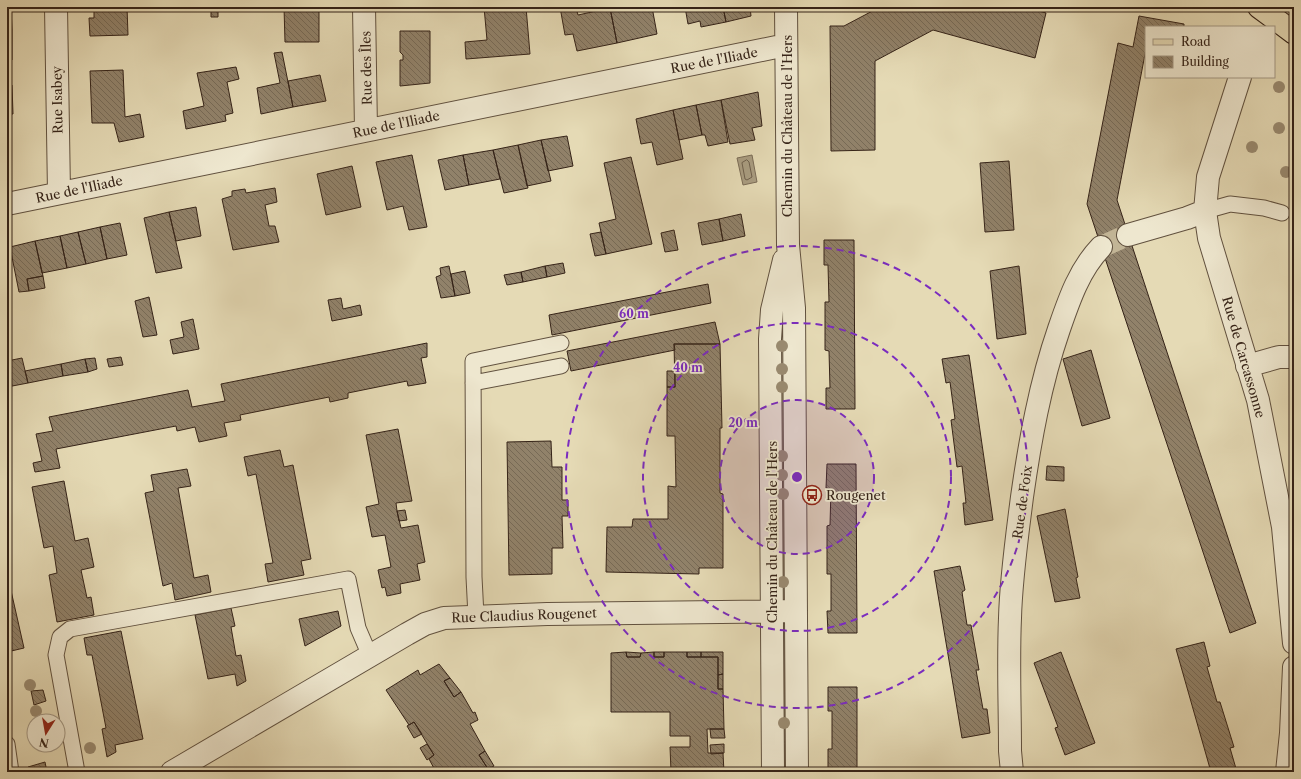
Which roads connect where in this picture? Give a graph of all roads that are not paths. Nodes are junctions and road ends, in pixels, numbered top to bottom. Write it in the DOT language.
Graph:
graph roads {
  1 [pos="56,7"];
  2 [pos="364,7"];
  3 [pos="786,7"];
  4 [pos="1263,16"];
  5 [pos="1294,33"];
  6 [pos="786,45"];
  7 [pos="1240,78"];
  8 [pos="366,130"];
  9 [pos="59,193"];
  10 [pos="7,204"];
  11 [pos="1205,211"];
  12 [pos="1282,213"];
  13 [pos="1128,235"];
  14 [pos="788,246"];
  15 [pos="1102,247"];
  16 [pos="561,344"];
  17 [pos="1294,357"];
  18 [pos="561,366"];
  19 [pos="1247,366"];
  20 [pos="473,383"];
  21 [pos="796,611"];
  22 [pos="772,612"];
  23 [pos="476,616"];
  24 [pos="1294,643"];
  25 [pos="370,656"];
  26 [pos="1294,667"];
  27 [pos="7,744"];
  28 [pos="11,772"];
  29 [pos="77,772"];
  30 [pos="172,772"];
  31 [pos="773,772"];
  32 [pos="797,772"];
  33 [pos="1012,772"];
  34 [pos="1287,772"];
  1 -- 9 [label="street, Rue Isabey"];
  2 -- 8 [label="street, Rue des Îles"];
  3 -- 6 [label="street, Chemin du Château de l'Hers"];
  4 -- 5 [label="main road"];
  6 -- 8 [label="street, Rue de l'Iliade"];
  6 -- 14 [label="street, Chemin du Château de l'Hers"];
  7 -- 11 [label="street, Rue de Carcassonne"];
  8 -- 9 [label="street, Rue de l'Iliade"];
  9 -- 10 [label="street, Rue de l'Iliade"];
  11 -- 12 [label="lane"];
  11 -- 13 [label="street"];
  11 -- 19 [label="street, Rue de Carcassonne"];
  14 -- 21 [label="street, Chemin du Château de l'Hers"];
  14 -- 22 [label="street, Chemin du Château de l'Hers"];
  15 -- 33 [label="street, Rue de Foix"];
  16 -- 20 [label="lane"];
  17 -- 19 [label="street"];
  18 -- 20 [label="lane"];
  19 -- 24 [label="street, Rue de Carcassonne"];
  20 -- 23 [label="lane"];
  21 -- 22 [label="street, Rue Claudius Rougenet"];
  21 -- 32 [label="street, Chemin du Château de l'Hers"];
  22 -- 23 [label="street, Rue Claudius Rougenet"];
  22 -- 31 [label="street, Chemin du Château de l'Hers"];
  23 -- 25 [label="street, Rue Claudius Rougenet"];
  25 -- 29 [label="lane"];
  25 -- 30 [label="street, Rue Claudius Rougenet"];
  26 -- 34 [label="street"];
  27 -- 28 [label="lane"];
}
